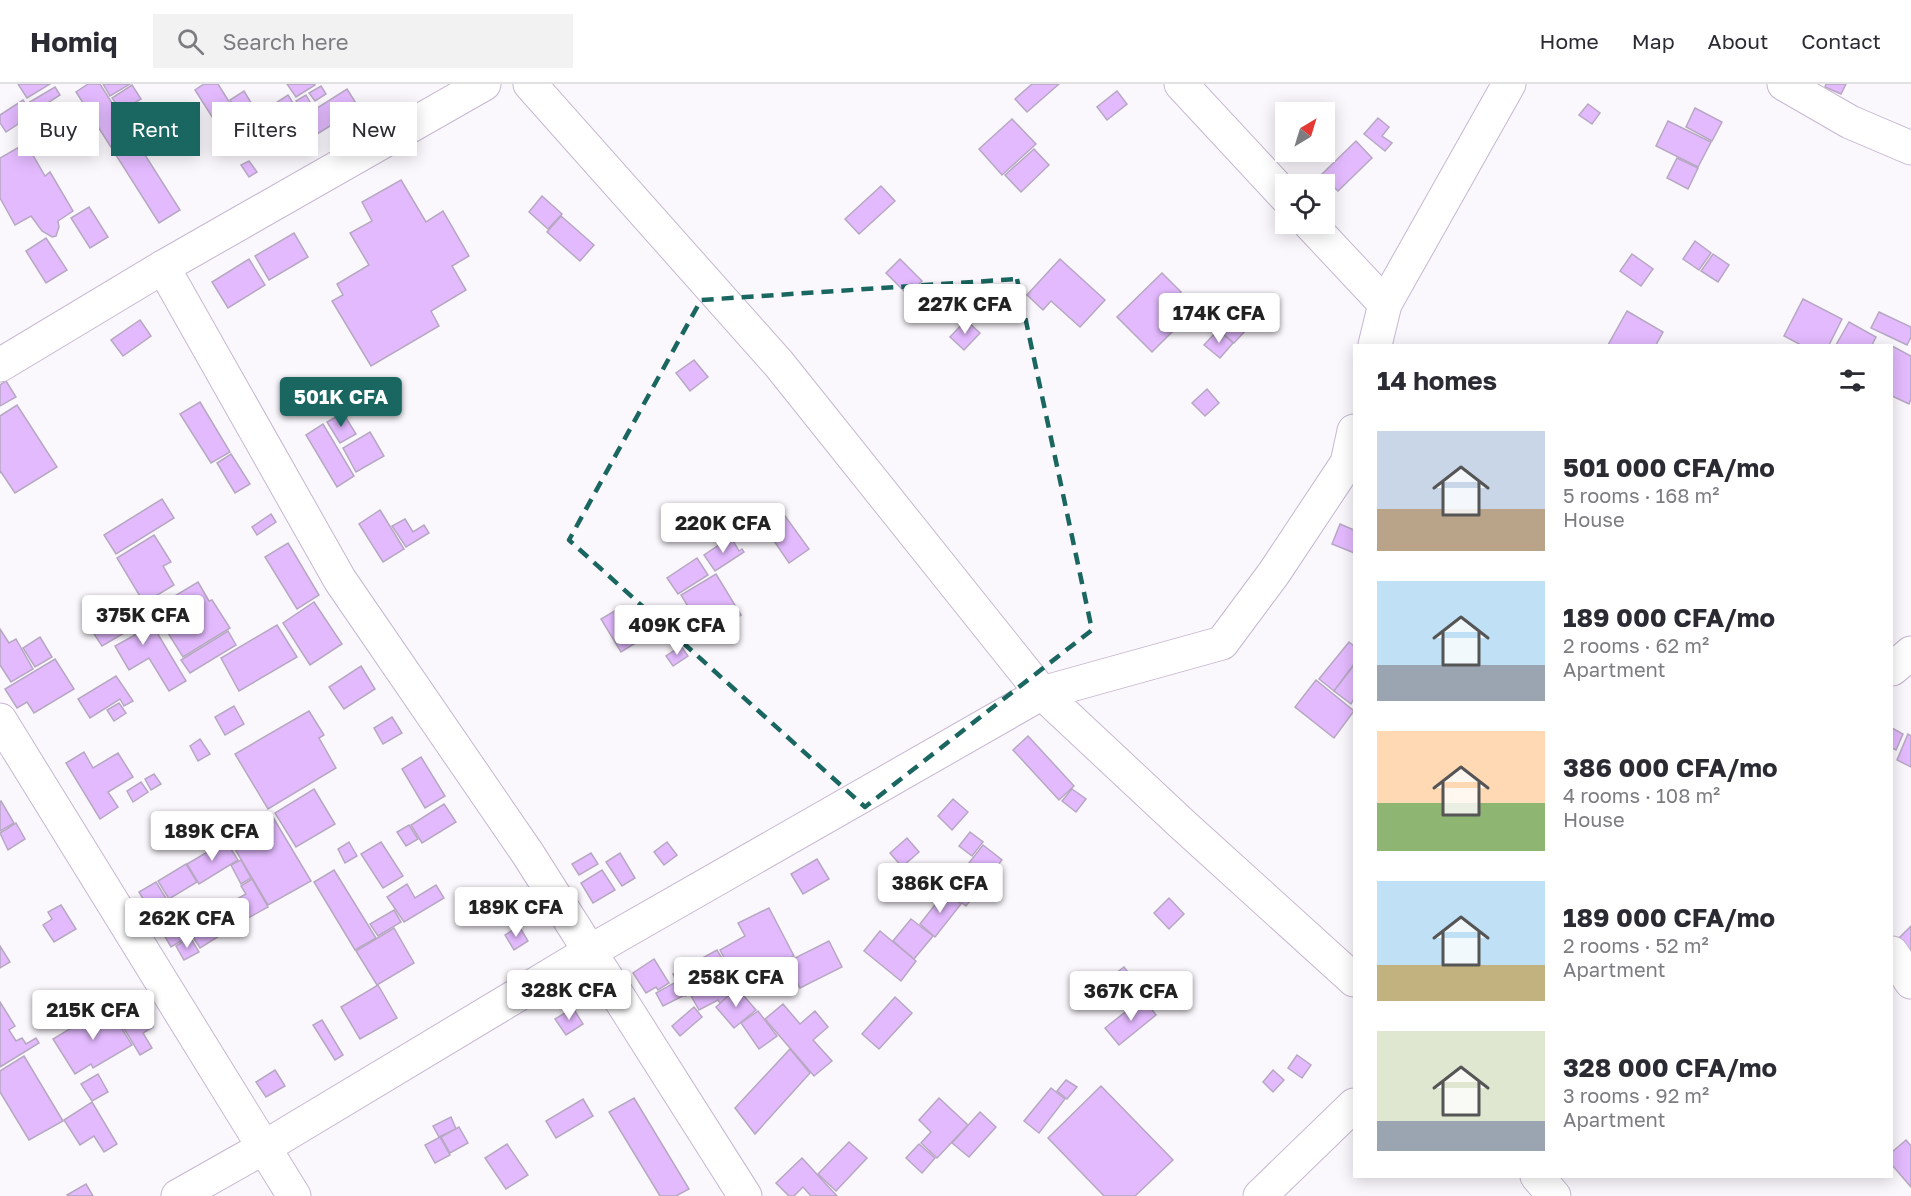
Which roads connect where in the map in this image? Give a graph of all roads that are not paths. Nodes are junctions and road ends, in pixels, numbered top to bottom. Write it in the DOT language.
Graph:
graph roads {
  1 [pos="483,84"];
  2 [pos="530,84"];
  3 [pos="1180,84"];
  4 [pos="1509,84"];
  5 [pos="1784,84"];
  6 [pos="1911,148"];
  7 [pos="1275,185"];
  8 [pos="1319,234"];
  9 [pos="164,267"];
  10 [pos="1385,304"];
  11 [pos="1375,344"];
  12 [pos="0,365"];
  13 [pos="1353,436"];
  14 [pos="1911,653"];
  15 [pos="1911,661"];
  16 [pos="1893,668"];
  17 [pos="1893,669"];
  18 [pos="1042,693"];
  19 [pos="0,720"];
  20 [pos="589,952"];
  21 [pos="1893,955"];
  22 [pos="1353,979"];
  23 [pos="1911,982"];
  24 [pos="1353,1106"];
  25 [pos="263,1148"];
  26 [pos="1539,1178"];
  27 [pos="178,1196"];
  28 [pos="294,1196"];
  29 [pos="745,1196"];
  30 [pos="1260,1196"];
  31 [pos="1554,1196"];
  1 -- 9 [label="street"];
  2 -- 18 [label="street"];
  3 -- 7 [label="street"];
  4 -- 10 [label="street"];
  5 -- 6 [label="street"];
  8 -- 10 [label="street"];
  9 -- 12 [label="street"];
  9 -- 20 [label="street"];
  10 -- 11 [label="street"];
  13 -- 18 [label="street"];
  14 -- 16 [label="street"];
  15 -- 17 [label="street"];
  18 -- 20 [label="street"];
  18 -- 22 [label="street"];
  19 -- 25 [label="street"];
  20 -- 25 [label="street"];
  20 -- 29 [label="street"];
  21 -- 23 [label="street"];
  24 -- 30 [label="street"];
  25 -- 27 [label="street"];
  25 -- 28 [label="street"];
  26 -- 31 [label="street"];
}
